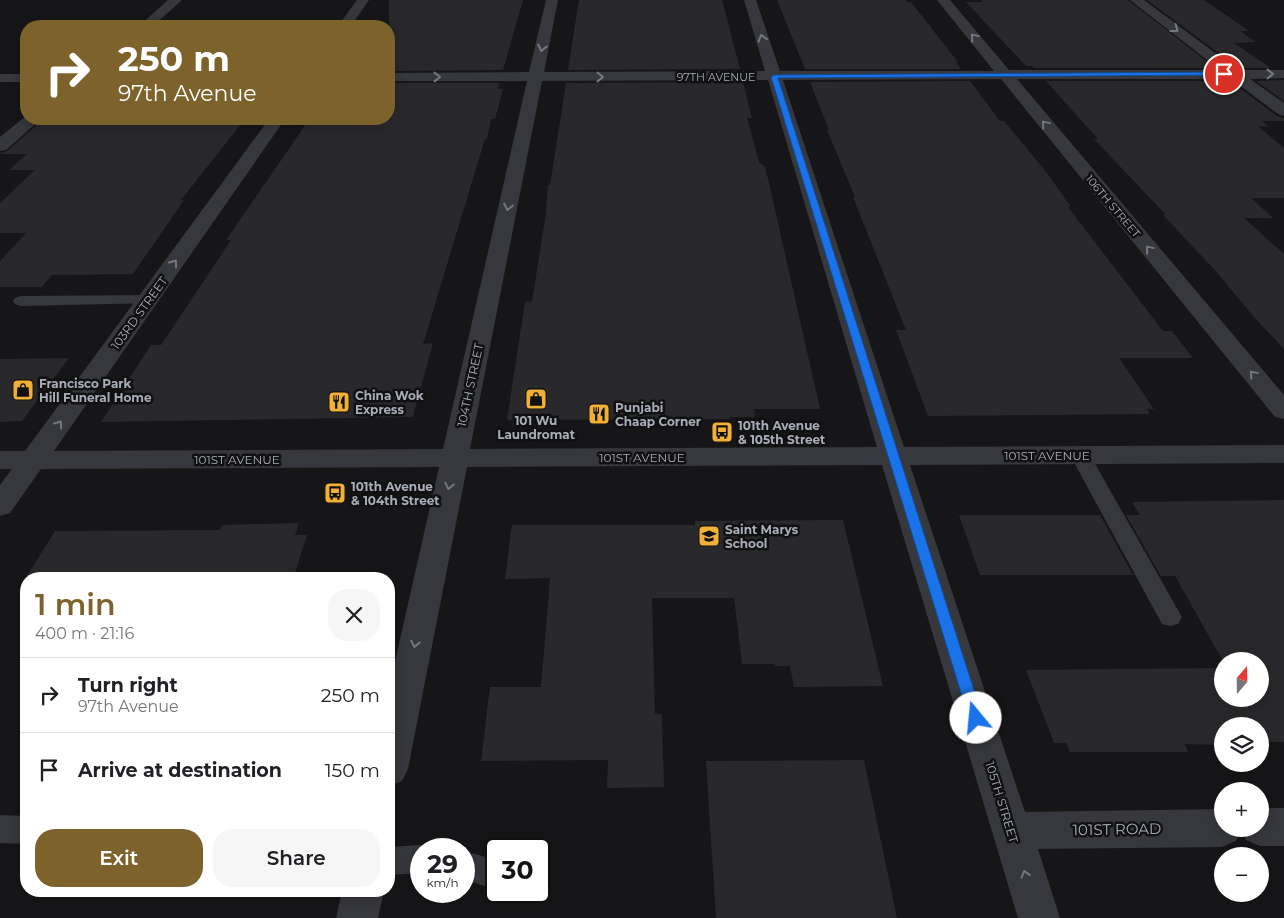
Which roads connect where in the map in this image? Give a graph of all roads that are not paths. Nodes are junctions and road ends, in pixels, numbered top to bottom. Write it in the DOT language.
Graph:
graph roads {
  1 [pos="176,0"];
  2 [pos="363,0"];
  3 [pos="552,0"];
  4 [pos="750,0"];
  5 [pos="943,0"];
  6 [pos="1136,0"];
  7 [pos="152,20"];
  8 [pos="348,20"];
  9 [pos="1004,74"];
  10 [pos="1234,74"];
  11 [pos="1284,74"];
  12 [pos="395,77"];
  13 [pos="536,77"];
  14 [pos="774,77"];
  15 [pos="0,78"];
  16 [pos="20,78"];
  17 [pos="1284,111"];
  18 [pos="26,125"];
  19 [pos="274,125"];
  20 [pos="0,146"];
  21 [pos="148,300"];
  22 [pos="21,301"];
  23 [pos="1284,412"];
  24 [pos="1284,454"];
  25 [pos="1080,455"];
  26 [pos="893,456"];
  27 [pos="455,458"];
  28 [pos="0,460"];
  29 [pos="33,460"];
  30 [pos="0,506"];
  31 [pos="1170,617"];
  32 [pos="397,693"];
  33 [pos="395,712"];
  34 [pos="1269,827"];
  35 [pos="1284,827"];
  36 [pos="1214,828"];
  37 [pos="0,829"];
  38 [pos="20,830"];
  39 [pos="1011,831"];
  40 [pos="410,860"];
  41 [pos="395,861"];
  42 [pos="362,897"];
  43 [pos="357,918"];
  44 [pos="1038,918"];
  1 -- 7 [label="street"];
  2 -- 8 [label="street"];
  3 -- 13 [label="street, 104TH STREET, one-way"];
  14 -- 4 [label="street, 105TH STREET, one-way"];
  9 -- 5 [label="street, 106TH STREET, one-way"];
  6 -- 10 [label="street, one-way"];
  9 -- 10 [label="street, 97TH AVENUE"];
  9 -- 14 [label="street, 97TH AVENUE"];
  23 -- 9 [label="street, 106TH STREET, one-way"];
  10 -- 11 [label="street, 97TH AVENUE, one-way"];
  10 -- 17 [label="street"];
  12 -- 13 [label="street, 97TH AVENUE, one-way"];
  13 -- 14 [label="street, 97TH AVENUE, one-way"];
  13 -- 27 [label="street, 104TH STREET, one-way"];
  14 -- 26 [label="street, 105TH STREET"];
  15 -- 16 [label="street"];
  18 -- 20 [label="street"];
  21 -- 19 [label="street, 103RD STREET, one-way"];
  21 -- 22 [label="lane"];
  29 -- 21 [label="street, 103RD STREET, one-way"];
  24 -- 25 [label="street, 101ST AVENUE"];
  25 -- 26 [label="street, 101ST AVENUE"];
  25 -- 31 [label="lane"];
  26 -- 27 [label="street, 101ST AVENUE"];
  26 -- 39 [label="street, 105TH STREET"];
  27 -- 29 [label="street, 101ST AVENUE"];
  27 -- 32 [label="street, 104TH STREET, one-way"];
  28 -- 29 [label="street, 101ST AVENUE"];
  29 -- 30 [label="street, 103RD STREET"];
  32 -- 33 [label="street, 104TH STREET"];
  34 -- 35 [label="street"];
  36 -- 39 [label="street, 101ST ROAD"];
  37 -- 38 [label="lane"];
  44 -- 39 [label="street, 105TH STREET, one-way"];
  40 -- 41 [label="lane"];
  42 -- 43 [label="street"];
}
